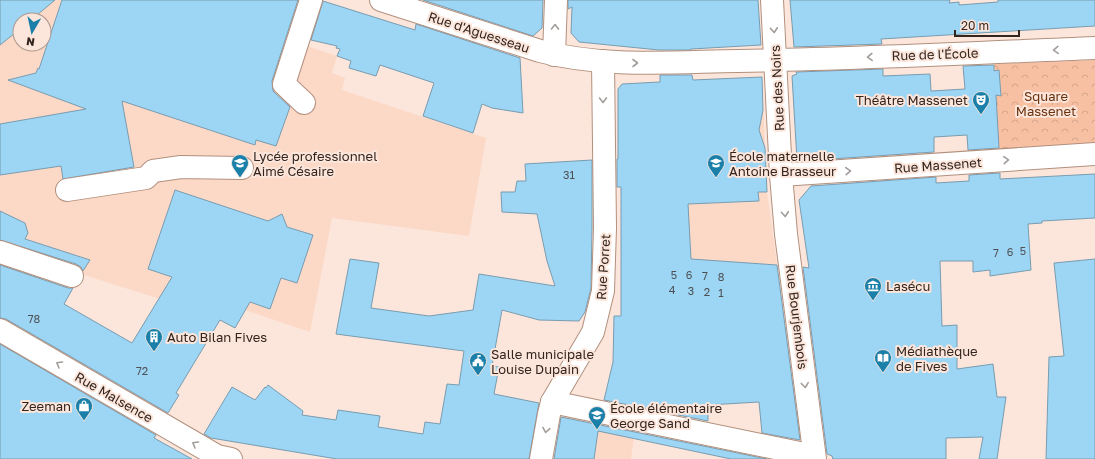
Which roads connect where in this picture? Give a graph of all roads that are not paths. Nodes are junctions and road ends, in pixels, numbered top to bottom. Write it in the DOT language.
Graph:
graph roads {
  1 [pos="311,0"];
  2 [pos="381,0"];
  3 [pos="556,0"];
  4 [pos="772,0"];
  5 [pos="1095,48"];
  6 [pos="554,55"];
  7 [pos="603,61"];
  8 [pos="776,61"];
  9 [pos="304,103"];
  10 [pos="1095,154"];
  11 [pos="242,168"];
  12 [pos="782,175"];
  13 [pos="67,190"];
  14 [pos="0,252"];
  15 [pos="72,276"];
  16 [pos="0,330"];
  17 [pos="552,402"];
  18 [pos="815,457"];
  19 [pos="231,459"];
  20 [pos="542,459"];
  1 -- 9 [label="street"];
  2 -- 6 [label="street, Rue d'Aguesseau"];
  6 -- 3 [label="street, one-way"];
  4 -- 8 [label="street, Rue des Noirs, one-way"];
  5 -- 8 [label="street, Rue de l'École, one-way"];
  6 -- 7 [label="street"];
  7 -- 8 [label="street, one-way"];
  7 -- 17 [label="street, Rue Porret, one-way"];
  8 -- 12 [label="street, Rue des Noirs"];
  12 -- 10 [label="street, Rue Massenet, one-way"];
  11 -- 13 [label="street"];
  12 -- 18 [label="street, Rue Bourjembois, one-way"];
  14 -- 15 [label="street"];
  19 -- 16 [label="street, Rue Malsence, one-way"];
  17 -- 18 [label="street"];
  17 -- 20 [label="street, Rue Porret, one-way"];
}
